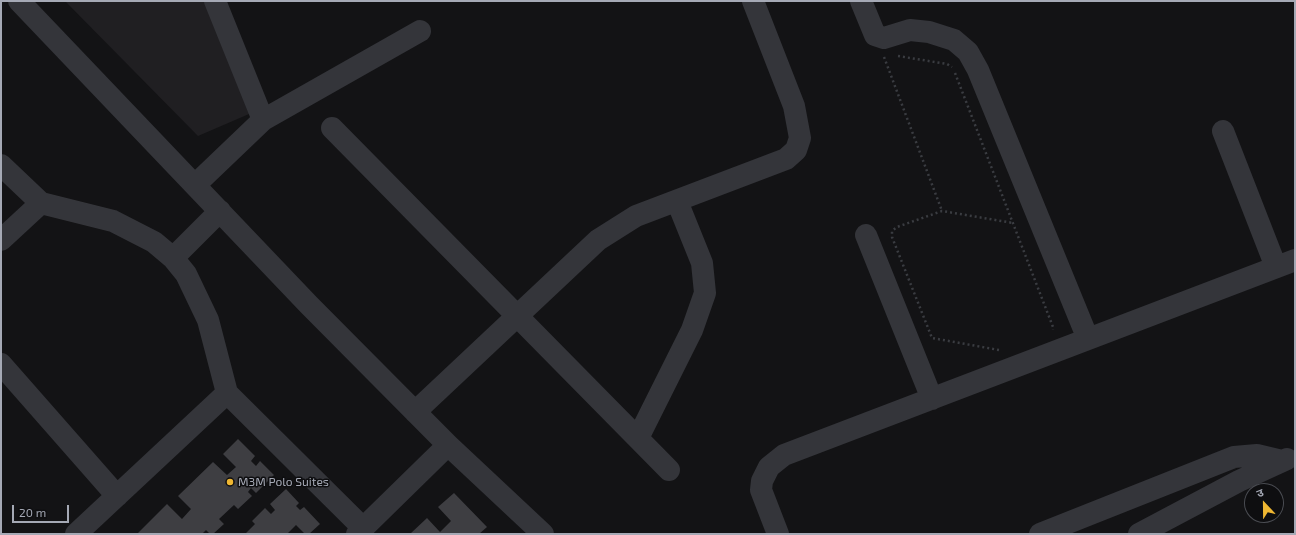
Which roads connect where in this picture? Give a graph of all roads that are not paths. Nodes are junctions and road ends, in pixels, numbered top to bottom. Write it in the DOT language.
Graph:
graph roads {
  1 [pos="19,1"];
  2 [pos="215,1"];
  3 [pos="753,1"];
  4 [pos="861,1"];
  5 [pos="420,31"];
  6 [pos="263,120"];
  7 [pos="332,128"];
  8 [pos="1223,131"];
  9 [pos="1,165"];
  10 [pos="195,185"];
  11 [pos="677,201"];
  12 [pos="41,203"];
  13 [pos="220,211"];
  14 [pos="866,235"];
  15 [pos="1,240"];
  16 [pos="173,258"];
  17 [pos="1286,263"];
  18 [pos="517,316"];
  19 [pos="1088,339"];
  20 [pos="1,364"];
  21 [pos="227,393"];
  22 [pos="932,399"];
  23 [pos="415,412"];
  24 [pos="638,438"];
  25 [pos="448,446"];
  26 [pos="1288,458"];
  27 [pos="669,470"];
  28 [pos="117,496"];
  29 [pos="360,531"];
  30 [pos="76,534"];
  31 [pos="543,534"];
  32 [pos="778,534"];
  33 [pos="1040,534"];
  34 [pos="1139,534"];
  1 -- 10 [label="street"];
  2 -- 6 [label="street"];
  3 -- 11 [label="street"];
  4 -- 19 [label="street"];
  5 -- 6 [label="street"];
  6 -- 10 [label="street"];
  7 -- 18 [label="street"];
  8 -- 17 [label="street"];
  9 -- 12 [label="street"];
  10 -- 13 [label="street"];
  11 -- 18 [label="street"];
  11 -- 24 [label="street"];
  12 -- 15 [label="street"];
  12 -- 16 [label="street"];
  13 -- 16 [label="street"];
  13 -- 23 [label="street"];
  14 -- 22 [label="street"];
  16 -- 21 [label="street"];
  17 -- 19 [label="street"];
  18 -- 23 [label="street"];
  18 -- 24 [label="street"];
  19 -- 22 [label="street"];
  20 -- 28 [label="street"];
  21 -- 28 [label="street"];
  21 -- 29 [label="street"];
  22 -- 32 [label="street"];
  23 -- 25 [label="street"];
  24 -- 27 [label="street"];
  25 -- 29 [label="street"];
  25 -- 31 [label="street"];
  26 -- 33 [label="street"];
  26 -- 34 [label="street"];
  28 -- 30 [label="street"];
}
